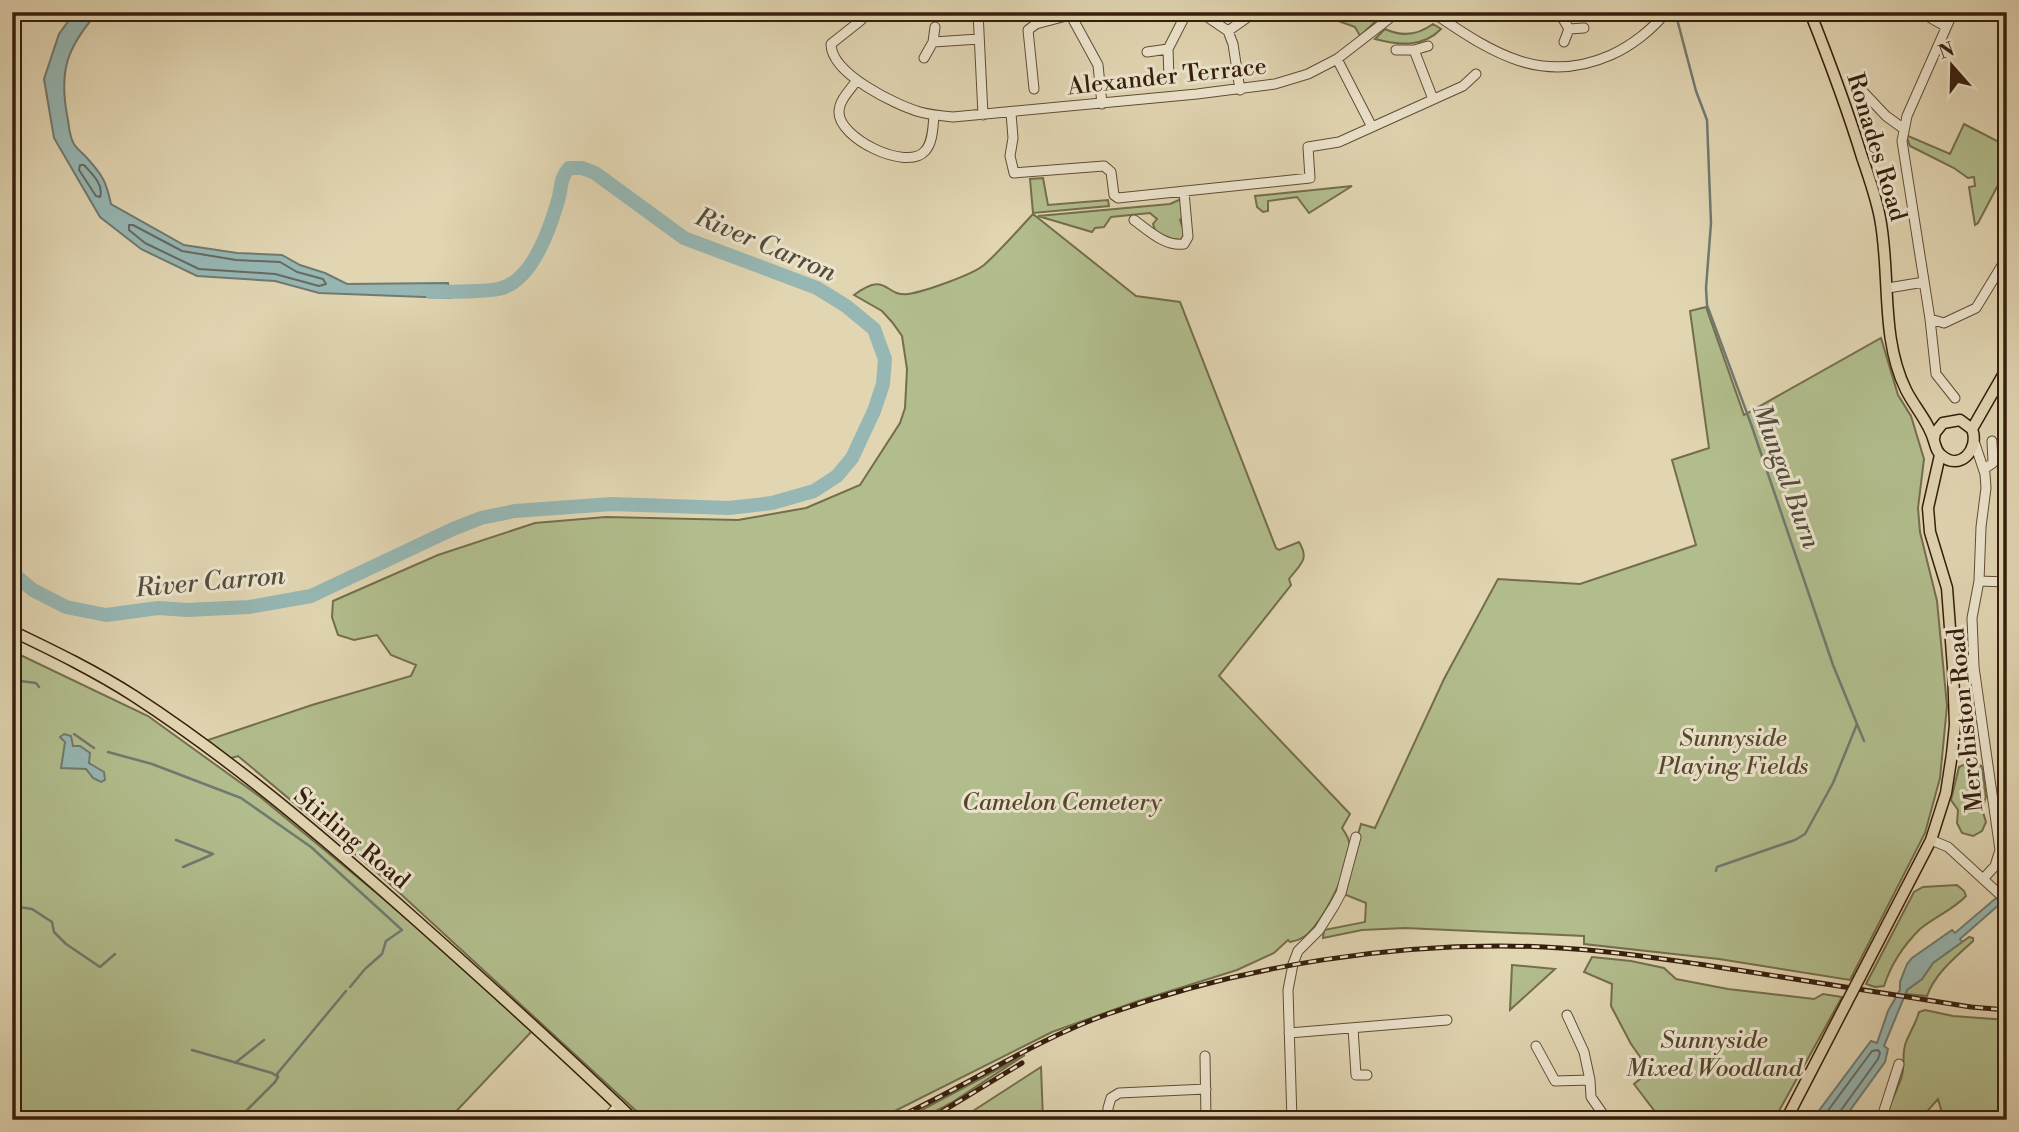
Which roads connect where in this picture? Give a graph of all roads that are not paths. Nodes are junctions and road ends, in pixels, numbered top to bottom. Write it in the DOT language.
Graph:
graph roads {
  1 [pos="868,12"];
  2 [pos="978,12"];
  3 [pos="1186,12"];
  4 [pos="1199,12"];
  5 [pos="1255,12"];
  6 [pos="1387,12"];
  7 [pos="1397,12"];
  8 [pos="1559,12"];
  9 [pos="1666,12"];
  10 [pos="1810,12"];
  11 [pos="1920,12"];
  12 [pos="1953,12"];
  13 [pos="1434,13"];
  14 [pos="1069,14"];
  15 [pos="1381,25"];
  16 [pos="1945,26"];
  17 [pos="935,27"];
  18 [pos="1584,28"];
  19 [pos="1569,29"];
  20 [pos="1228,32"];
  21 [pos="979,39"];
  22 [pos="933,42"];
  23 [pos="1564,42"];
  24 [pos="1428,46"];
  25 [pos="1168,49"];
  26 [pos="1396,50"];
  27 [pos="1414,50"];
  28 [pos="1147,52"];
  29 [pos="924,58"];
  30 [pos="1337,59"];
  31 [pos="1476,75"];
  32 [pos="1169,79"];
  33 [pos="857,80"];
  34 [pos="1852,80"];
  35 [pos="1034,89"];
  36 [pos="1240,90"];
  37 [pos="1433,99"];
  38 [pos="1102,104"];
  39 [pos="1010,113"];
  40 [pos="934,115"];
  41 [pos="983,115"];
  42 [pos="1372,127"];
  43 [pos="1904,129"];
  44 [pos="1184,192"];
  45 [pos="1134,220"];
  46 [pos="2007,257"];
  47 [pos="1924,282"];
  48 [pos="1888,288"];
  49 [pos="1930,319"];
  50 [pos="2007,368"];
  51 [pos="1955,398"];
  52 [pos="1985,405"];
  53 [pos="1923,416"];
  54 [pos="1954,420"];
  55 [pos="1972,429"];
  56 [pos="1934,439"];
  57 [pos="1992,441"];
  58 [pos="1975,444"];
  59 [pos="1940,455"];
  60 [pos="1966,457"];
  61 [pos="1954,461"];
  62 [pos="1983,466"];
  63 [pos="1934,479"];
  64 [pos="1979,581"];
  65 [pos="2007,582"];
  66 [pos="12,631"];
  67 [pos="1356,837"];
  68 [pos="1931,840"];
  69 [pos="1983,879"];
  70 [pos="2006,901"];
  71 [pos="1567,1015"];
  72 [pos="1447,1020"];
  73 [pos="1353,1028"];
  74 [pos="1289,1033"];
  75 [pos="1536,1046"];
  76 [pos="1205,1056"];
  77 [pos="1899,1064"];
  78 [pos="1367,1074"];
  79 [pos="1590,1080"];
  80 [pos="1206,1089"];
  81 [pos="619,1105"];
  82 [pos="605,1120"];
  83 [pos="634,1120"];
  84 [pos="1108,1120"];
  85 [pos="1206,1120"];
  86 [pos="1292,1120"];
  87 [pos="1607,1120"];
  88 [pos="1786,1120"];
  89 [pos="1881,1120"];
  1 -- 33 [label="street, Alexander Terrace"];
  2 -- 21 [label="street"];
  3 -- 25 [label="street"];
  4 -- 20 [label="street"];
  5 -- 20 [label="street"];
  6 -- 15 [label="street"];
  7 -- 15 [label="street, Alexander Terrace"];
  8 -- 19 [label="street"];
  9 -- 13 [label="street"];
  10 -- 48 [label="main road, Ronades Road"];
  11 -- 16 [label="street"];
  12 -- 16 [label="street"];
  14 -- 35 [label="street"];
  14 -- 38 [label="street"];
  15 -- 30 [label="street, Alexander Terrace"];
  16 -- 43 [label="street"];
  17 -- 22 [label="street"];
  18 -- 19 [label="street"];
  19 -- 23 [label="street"];
  20 -- 36 [label="street"];
  21 -- 22 [label="street"];
  21 -- 41 [label="street"];
  22 -- 29 [label="street"];
  24 -- 27 [label="street"];
  25 -- 28 [label="street"];
  25 -- 32 [label="street"];
  26 -- 27 [label="street"];
  27 -- 37 [label="street"];
  30 -- 36 [label="street, Alexander Terrace"];
  30 -- 42 [label="street"];
  31 -- 37 [label="street"];
  33 -- 40 [label="street, Alexander Terrace"];
  33 -- 40 [label="street"];
  34 -- 43 [label="street"];
  36 -- 38 [label="street, Alexander Terrace"];
  37 -- 42 [label="street"];
  38 -- 39 [label="street, Alexander Terrace"];
  39 -- 41 [label="street, Alexander Terrace"];
  39 -- 44 [label="street"];
  40 -- 41 [label="street, Alexander Terrace"];
  42 -- 44 [label="street"];
  43 -- 47 [label="street"];
  44 -- 45 [label="street"];
  46 -- 49 [label="street"];
  47 -- 48 [label="street"];
  47 -- 49 [label="street"];
  48 -- 53 [label="main road, Ronades Road"];
  49 -- 51 [label="street"];
  50 -- 52 [label="main road"];
  52 -- 54 [label="main road"];
  52 -- 55 [label="main road"];
  53 -- 54 [label="main road"];
  53 -- 56 [label="main road, Ronades Road"];
  54 -- 55 [label="main road"];
  54 -- 56 [label="main road"];
  55 -- 58 [label="main road"];
  56 -- 59 [label="main road"];
  57 -- 62 [label="street, Merchiston Road"];
  58 -- 60 [label="main road"];
  58 -- 62 [label="street, Merchiston Road"];
  59 -- 61 [label="main road"];
  59 -- 63 [label="main road"];
  60 -- 61 [label="main road"];
  60 -- 62 [label="street"];
  61 -- 63 [label="main road"];
  62 -- 64 [label="street, Merchiston Road"];
  63 -- 68 [label="main road"];
  64 -- 65 [label="street"];
  64 -- 69 [label="street, Merchiston Road"];
  66 -- 81 [label="main road, Stirling Road"];
  67 -- 74 [label="street"];
  68 -- 69 [label="street"];
  68 -- 88 [label="main road, bridge"];
  69 -- 70 [label="street"];
  71 -- 79 [label="street"];
  72 -- 73 [label="street"];
  73 -- 74 [label="street"];
  73 -- 78 [label="street"];
  74 -- 86 [label="street"];
  75 -- 79 [label="street"];
  76 -- 80 [label="street"];
  77 -- 89 [label="street"];
  79 -- 87 [label="street"];
  80 -- 84 [label="street"];
  80 -- 85 [label="street"];
  81 -- 82 [label="street"];
  81 -- 83 [label="main road, Stirling Road"];
}
